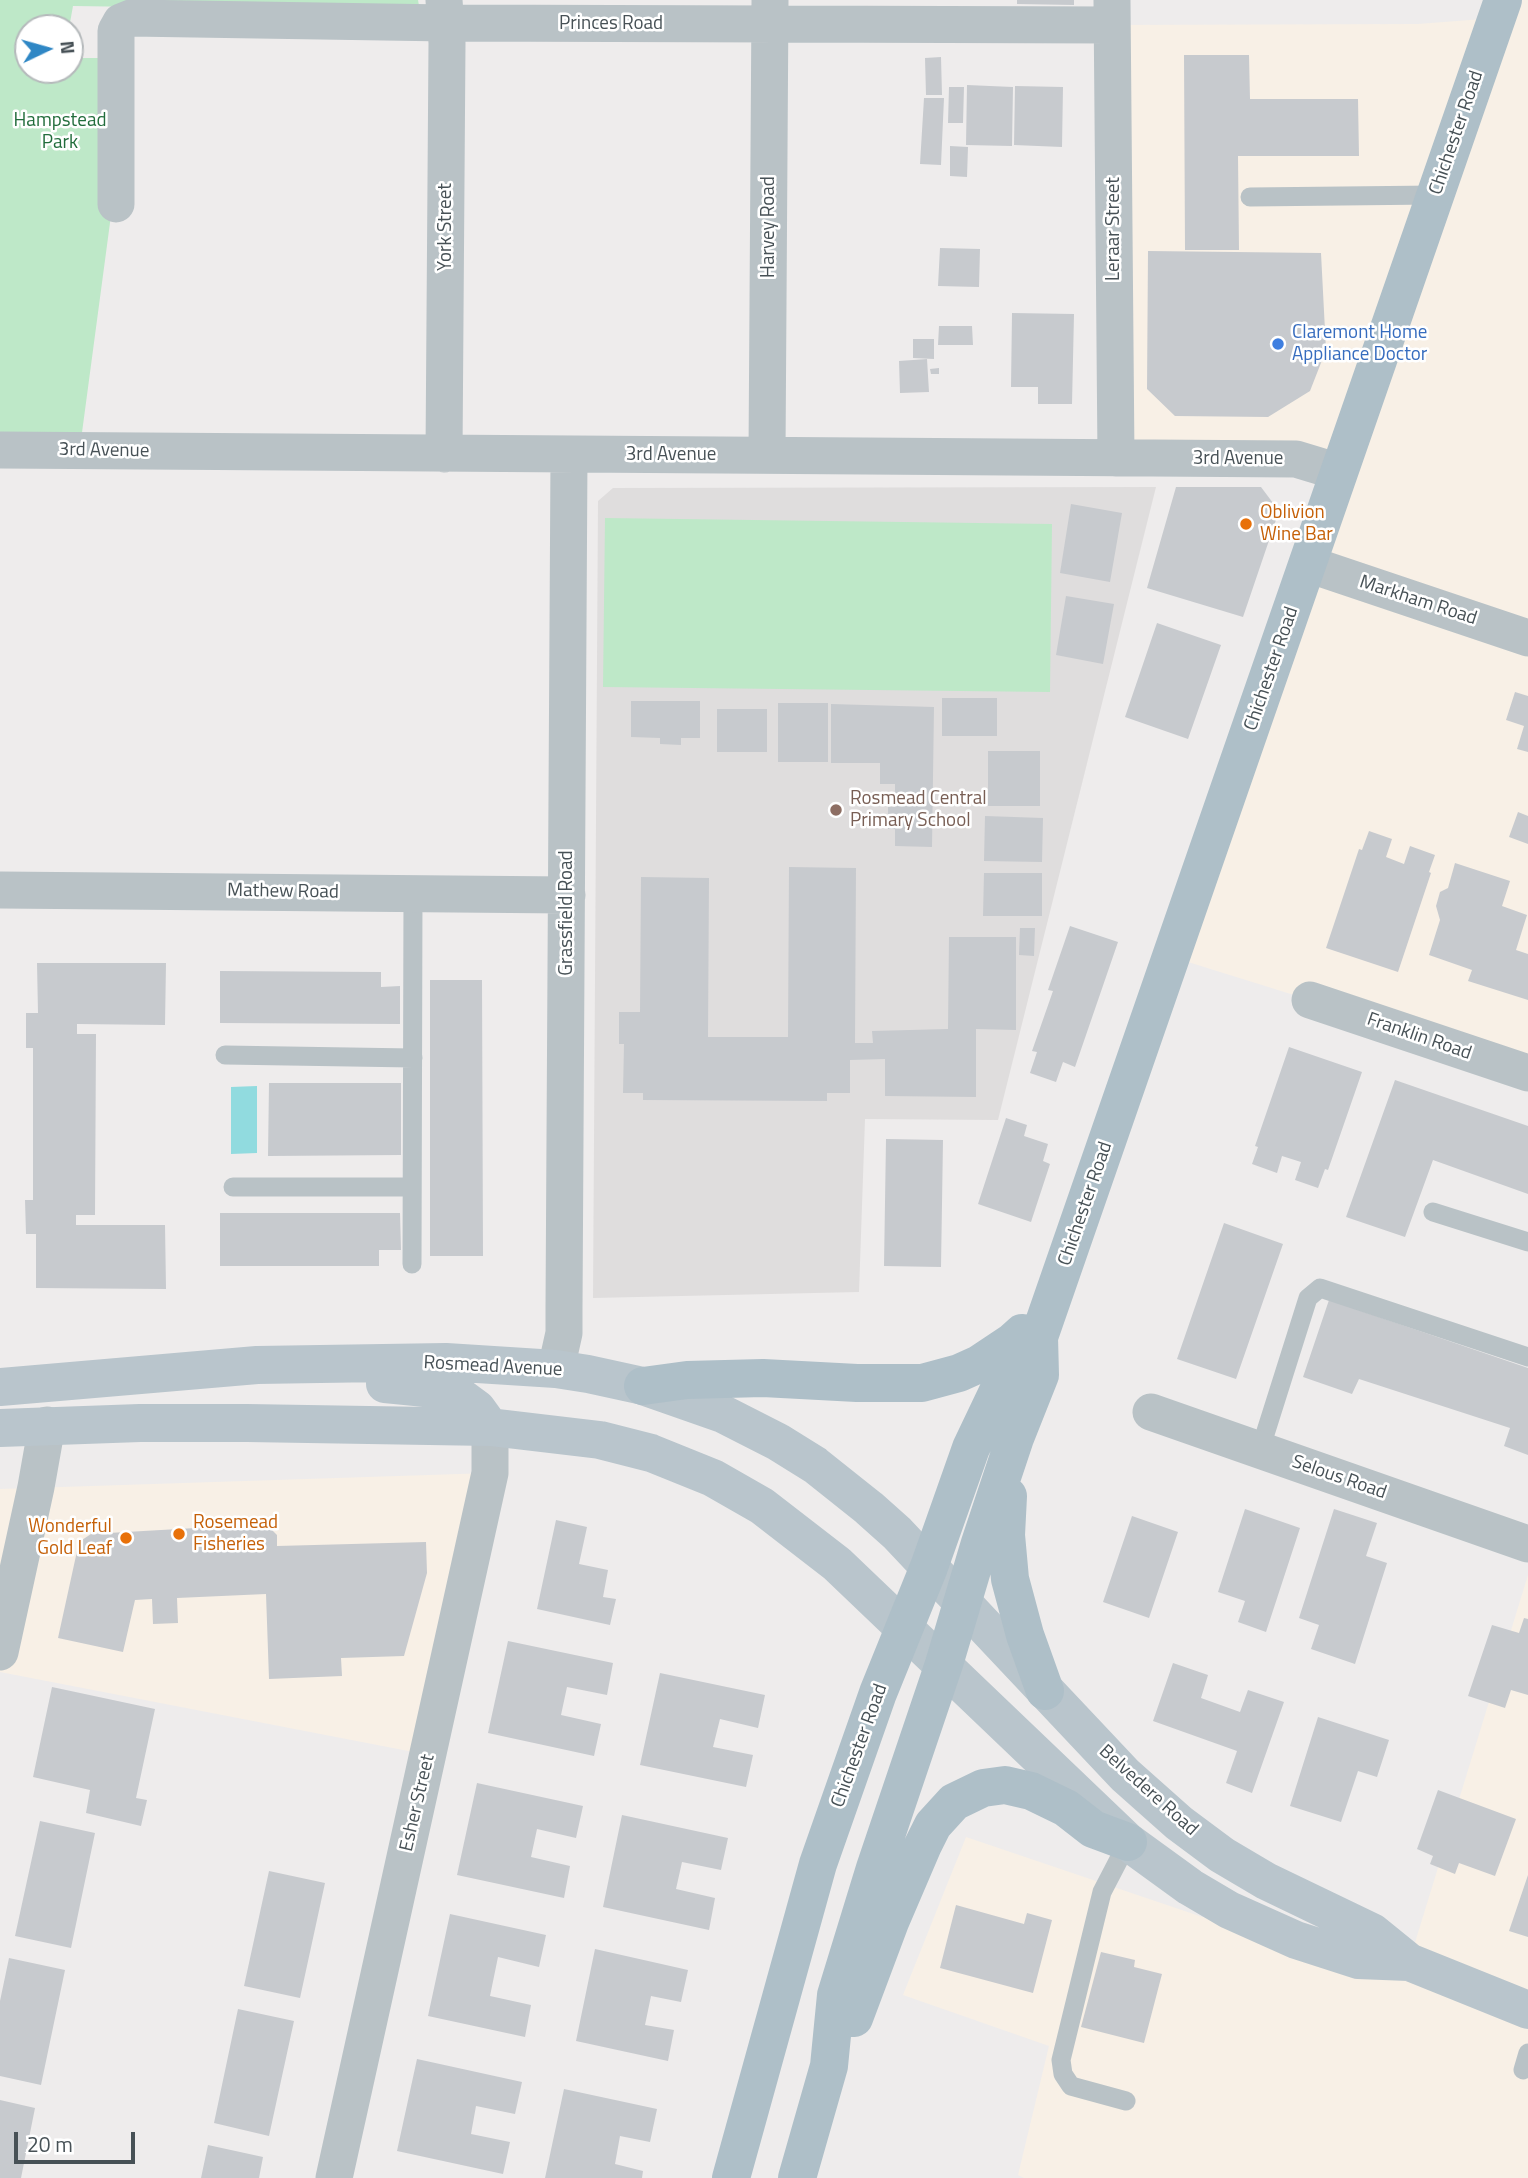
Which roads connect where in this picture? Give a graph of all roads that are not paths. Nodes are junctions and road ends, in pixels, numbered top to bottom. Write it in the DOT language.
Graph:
graph roads {
  1 [pos="1503,0"];
  2 [pos="445,11"];
  3 [pos="770,12"];
  4 [pos="1112,12"];
  5 [pos="1435,195"];
  6 [pos="1250,197"];
  7 [pos="116,204"];
  8 [pos="0,450"];
  9 [pos="444,454"];
  10 [pos="767,454"];
  11 [pos="569,455"];
  12 [pos="1116,458"];
  13 [pos="1339,472"];
  14 [pos="1308,564"];
  15 [pos="1528,638"];
  16 [pos="0,890"];
  17 [pos="413,893"];
  18 [pos="567,895"];
  19 [pos="1310,1000"];
  20 [pos="225,1055"];
  21 [pos="413,1058"];
  22 [pos="1528,1073"];
  23 [pos="233,1187"];
  24 [pos="412,1187"];
  25 [pos="1433,1212"];
  26 [pos="1528,1242"];
  27 [pos="412,1264"];
  28 [pos="1045,1319"];
  29 [pos="1528,1357"];
  30 [pos="287,1364"];
  31 [pos="556,1369"];
  32 [pos="0,1387"];
  33 [pos="643,1387"];
  34 [pos="1151,1412"];
  35 [pos="47,1425"];
  36 [pos="490,1427"];
  37 [pos="0,1428"];
  38 [pos="1015,1438"];
  39 [pos="1260,1450"];
  40 [pos="1528,1544"];
  41 [pos="929,1567"];
  42 [pos="961,1603"];
  43 [pos="904,1626"];
  44 [pos="0,1652"];
  45 [pos="944,1664"];
  46 [pos="1045,1691"];
  47 [pos="1128,1842"];
  48 [pos="1409,1962"];
  49 [pos="1528,2010"];
  50 [pos="829,2066"];
  51 [pos="1126,2101"];
  52 [pos="334,2178"];
  53 [pos="731,2178"];
  54 [pos="797,2178"];
  1 -- 5 [label="main road, Chichester Road"];
  2 -- 3 [label="street, Princes Road"];
  2 -- 7 [label="street, Princes Road"];
  2 -- 9 [label="street, York Street"];
  3 -- 4 [label="street, Princes Road"];
  3 -- 10 [label="street, Harvey Road"];
  4 -- 12 [label="street, Leraar Street"];
  5 -- 6 [label="lane"];
  5 -- 13 [label="main road, Chichester Road"];
  8 -- 9 [label="street, 3rd Avenue"];
  9 -- 11 [label="street, 3rd Avenue"];
  10 -- 11 [label="street, 3rd Avenue"];
  10 -- 12 [label="street, 3rd Avenue"];
  11 -- 18 [label="street, Grassfield Road"];
  12 -- 13 [label="street, 3rd Avenue"];
  13 -- 14 [label="main road, Chichester Road"];
  14 -- 15 [label="street, Markham Road"];
  14 -- 28 [label="main road, Chichester Road"];
  16 -- 17 [label="street, Mathew Road"];
  17 -- 18 [label="street, Mathew Road"];
  17 -- 21 [label="lane"];
  18 -- 31 [label="street, Grassfield Road"];
  19 -- 22 [label="street, Franklin Road"];
  20 -- 21 [label="lane"];
  21 -- 24 [label="lane"];
  23 -- 24 [label="lane"];
  24 -- 27 [label="lane"];
  25 -- 26 [label="lane"];
  28 -- 33 [label="main road"];
  28 -- 38 [label="main road, Chichester Road"];
  28 -- 41 [label="main road, Chichester Road"];
  29 -- 39 [label="lane"];
  30 -- 31 [label="main road, Rosmead Avenue"];
  30 -- 32 [label="main road, Rosmead Avenue"];
  30 -- 36 [label="main road"];
  31 -- 33 [label="main road, Rosmead Avenue"];
  33 -- 41 [label="main road, Rosmead Avenue"];
  34 -- 39 [label="street, Selous Road"];
  35 -- 36 [label="main road"];
  35 -- 37 [label="main road"];
  35 -- 44 [label="street"];
  36 -- 43 [label="main road"];
  36 -- 52 [label="street, Esher Street"];
  38 -- 42 [label="main road, Chichester Road"];
  38 -- 46 [label="main road"];
  39 -- 40 [label="street, Selous Road"];
  41 -- 42 [label="main road, Belvedere Road"];
  41 -- 43 [label="main road, Chichester Road"];
  42 -- 45 [label="main road, Chichester Road"];
  42 -- 46 [label="main road, Belvedere Road"];
  43 -- 45 [label="main road, Belvedere Road"];
  43 -- 53 [label="main road, Chichester Road"];
  45 -- 47 [label="main road, Belvedere Road"];
  45 -- 50 [label="main road, Chichester Road"];
  46 -- 48 [label="main road, Belvedere Road"];
  47 -- 48 [label="main road, Belvedere Road"];
  47 -- 50 [label="main road"];
  47 -- 51 [label="lane"];
  48 -- 49 [label="main road, Belvedere Road"];
  50 -- 54 [label="main road, Chichester Road"];
}
